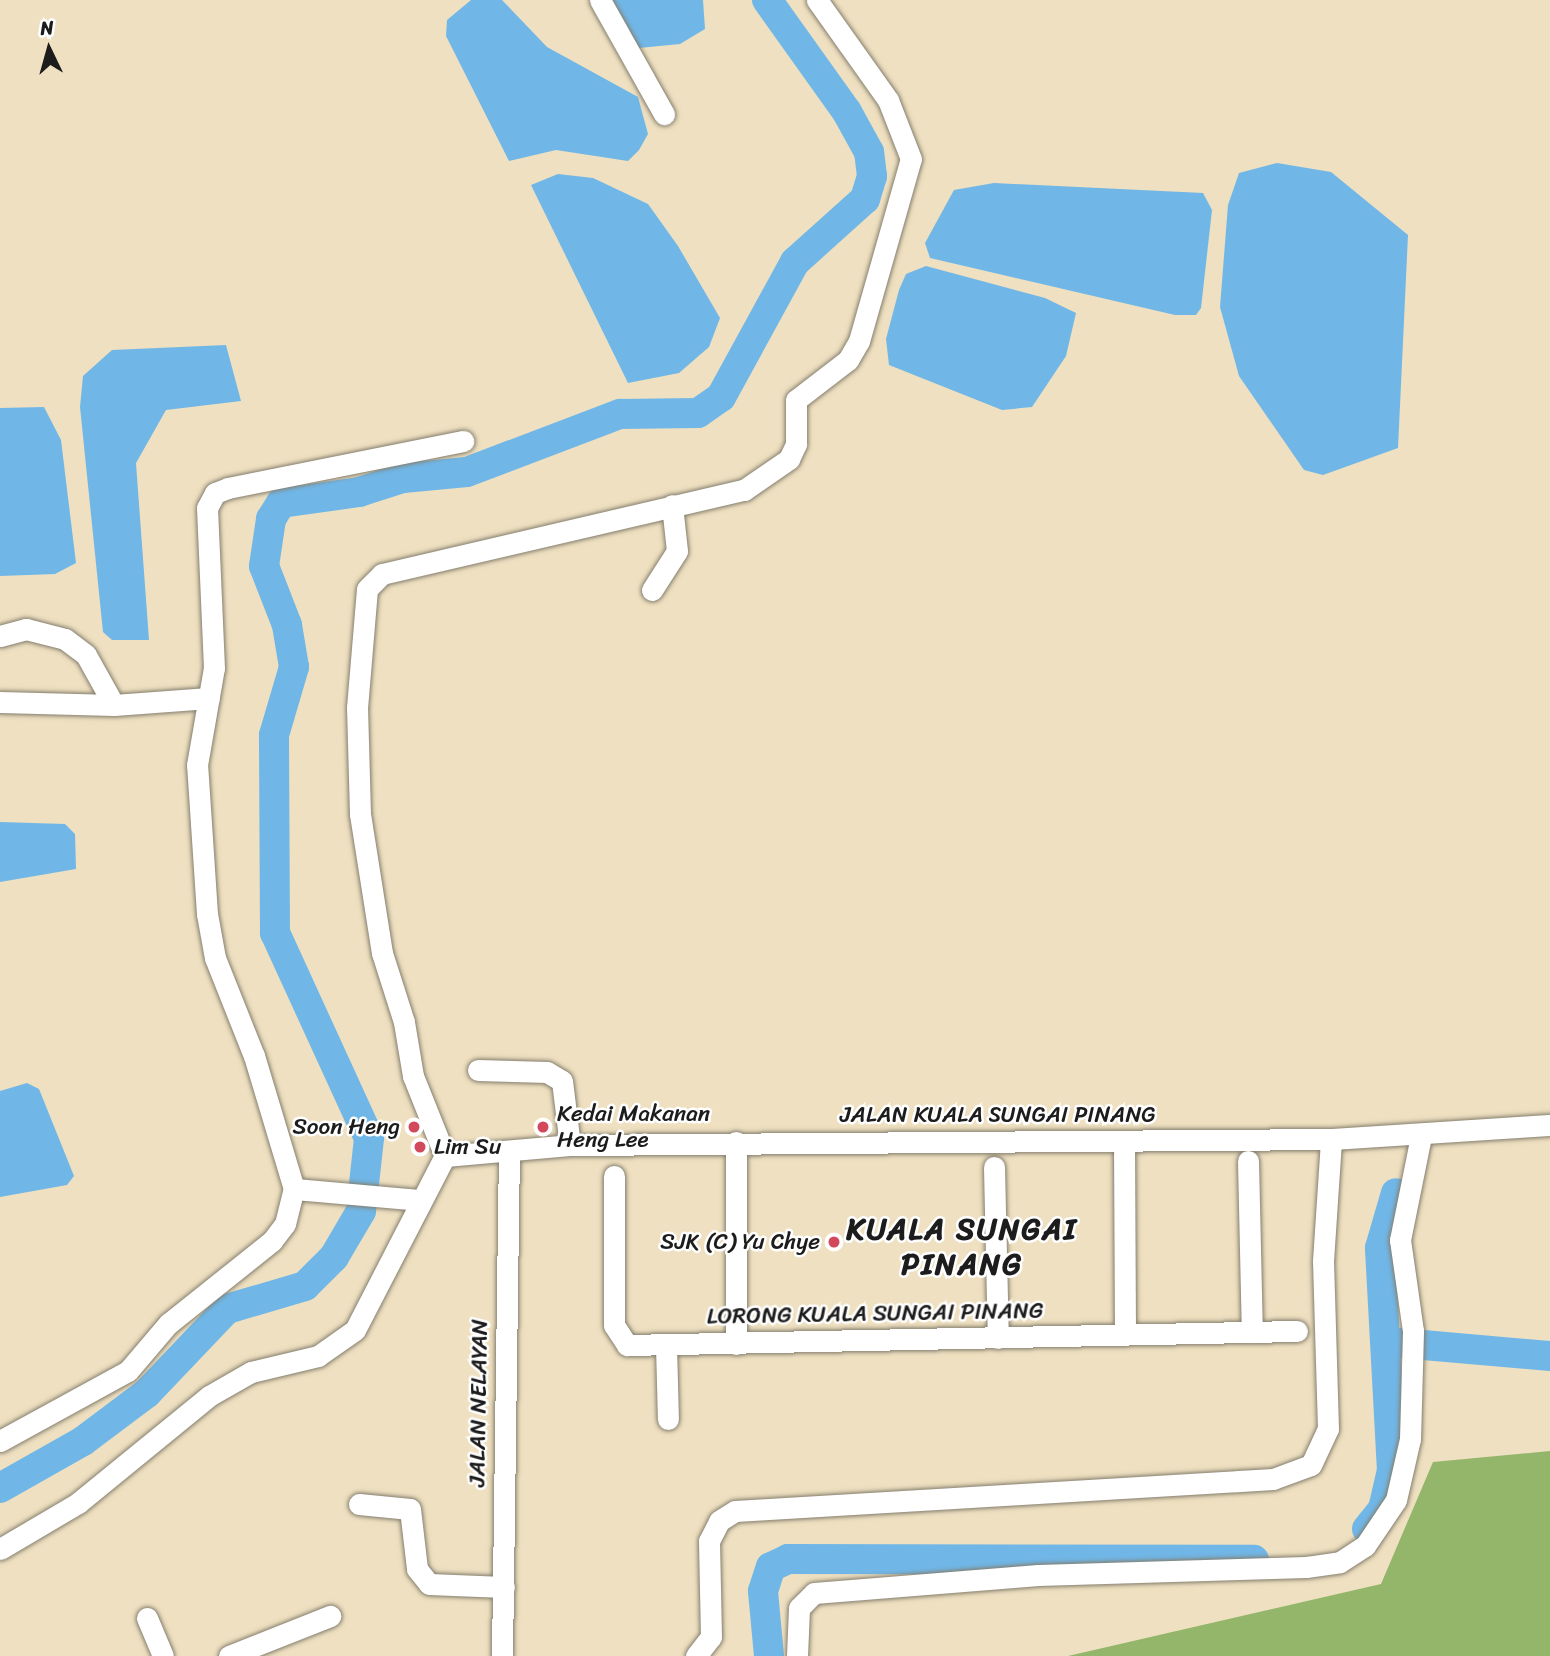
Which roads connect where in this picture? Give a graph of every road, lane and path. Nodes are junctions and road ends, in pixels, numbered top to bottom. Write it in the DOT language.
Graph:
graph roads {
  1 [pos="600,0"];
  2 [pos="817,0"];
  3 [pos="664,114"];
  4 [pos="463,441"];
  5 [pos="672,505"];
  6 [pos="652,590"];
  7 [pos="0,636"];
  8 [pos="209,698"];
  9 [pos="0,702"];
  10 [pos="114,705"];
  11 [pos="478,1070"];
  12 [pos="1550,1125"];
  13 [pos="1421,1136"];
  14 [pos="1331,1139"];
  15 [pos="1124,1141"];
  16 [pos="736,1142"];
  17 [pos="570,1145"];
  18 [pos="509,1152"];
  19 [pos="445,1157"];
  20 [pos="1248,1161"];
  21 [pos="994,1167"];
  22 [pos="614,1176"];
  23 [pos="294,1189"];
  24 [pos="413,1200"];
  25 [pos="1297,1331"];
  26 [pos="1252,1332"];
  27 [pos="1125,1335"];
  28 [pos="998,1338"];
  29 [pos="736,1344"];
  30 [pos="666,1345"];
  31 [pos="668,1419"];
  32 [pos="0,1441"];
  33 [pos="359,1503"];
  34 [pos="0,1549"];
  35 [pos="504,1587"];
  36 [pos="330,1616"];
  37 [pos="147,1618"];
  38 [pos="163,1656"];
  39 [pos="229,1656"];
  40 [pos="502,1656"];
  41 [pos="696,1656"];
  42 [pos="797,1656"];
  1 -- 3 [label="street"];
  2 -- 5 [label="street"];
  4 -- 8 [label="street"];
  5 -- 6 [label="street"];
  5 -- 19 [label="street"];
  7 -- 10 [label="street"];
  8 -- 10 [label="street"];
  8 -- 23 [label="street"];
  9 -- 10 [label="street"];
  11 -- 17 [label="street"];
  12 -- 13 [label="street, JALAN KUALA SUNGAI PINANG"];
  13 -- 14 [label="street, JALAN KUALA SUNGAI PINANG"];
  13 -- 42 [label="street"];
  14 -- 15 [label="street, JALAN KUALA SUNGAI PINANG"];
  14 -- 41 [label="street"];
  15 -- 16 [label="street, JALAN KUALA SUNGAI PINANG"];
  15 -- 27 [label="street"];
  16 -- 17 [label="street, JALAN KUALA SUNGAI PINANG"];
  16 -- 29 [label="street"];
  17 -- 18 [label="street, JALAN KUALA SUNGAI PINANG"];
  18 -- 19 [label="street, JALAN KUALA SUNGAI PINANG"];
  18 -- 35 [label="street, JALAN NELAYAN"];
  19 -- 24 [label="street"];
  20 -- 26 [label="street"];
  21 -- 28 [label="street"];
  22 -- 30 [label="street, LORONG KUALA SUNGAI PINANG"];
  23 -- 24 [label="street"];
  23 -- 32 [label="street"];
  24 -- 34 [label="street"];
  25 -- 26 [label="street, LORONG KUALA SUNGAI PINANG"];
  26 -- 27 [label="street, LORONG KUALA SUNGAI PINANG"];
  27 -- 28 [label="street, LORONG KUALA SUNGAI PINANG"];
  28 -- 29 [label="street, LORONG KUALA SUNGAI PINANG"];
  29 -- 30 [label="street, LORONG KUALA SUNGAI PINANG"];
  30 -- 31 [label="street"];
  33 -- 35 [label="street"];
  35 -- 40 [label="street, JALAN NELAYAN"];
  36 -- 39 [label="street"];
  37 -- 38 [label="street"];
}
